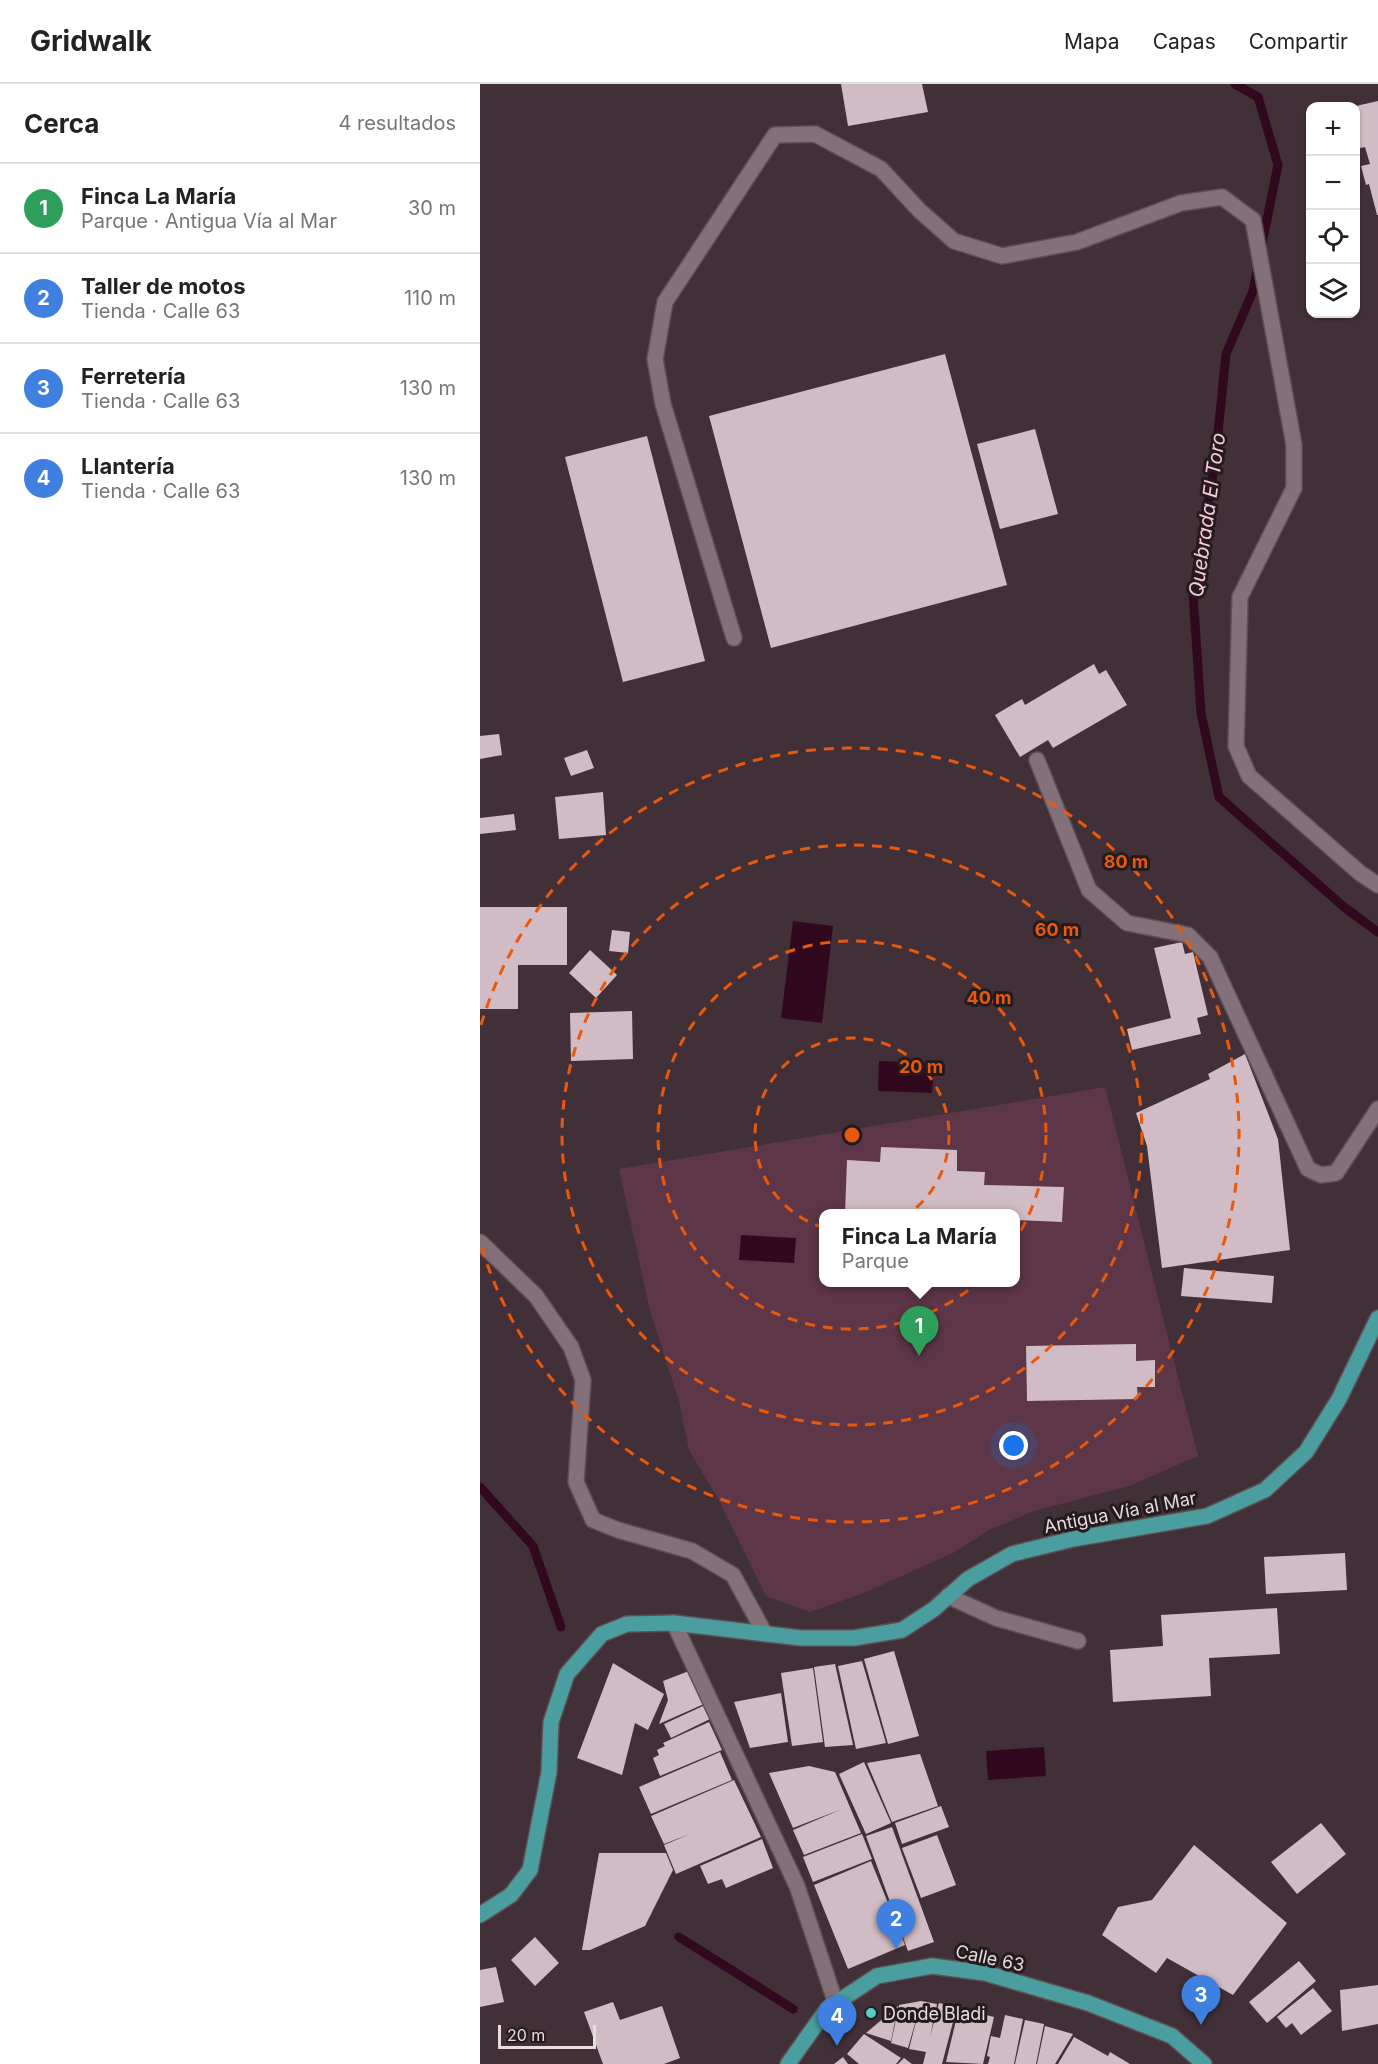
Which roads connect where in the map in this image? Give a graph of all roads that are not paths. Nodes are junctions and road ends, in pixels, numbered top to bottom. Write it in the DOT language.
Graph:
graph roads {
  1 [pos="734,638"];
  2 [pos="1037,760"];
  3 [pos="1378,885"];
  4 [pos="1378,1108"];
  5 [pos="480,1242"];
  6 [pos="1378,1318"];
  7 [pos="948,1596"];
  8 [pos="674,1623"];
  9 [pos="764,1632"];
  10 [pos="1078,1641"];
  11 [pos="480,1915"];
  12 [pos="836,2004"];
  13 [pos="788,2064"];
  14 [pos="1204,2064"];
  1 -- 3 [label="street"];
  2 -- 4 [label="street"];
  5 -- 9 [label="street"];
  6 -- 7 [label="main road, Antigua Vía al Mar"];
  7 -- 9 [label="main road, Antigua Vía al Mar"];
  7 -- 10 [label="street"];
  8 -- 9 [label="main road"];
  8 -- 11 [label="main road"];
  8 -- 12 [label="street"];
  12 -- 13 [label="main road, Calle 63"];
  12 -- 14 [label="main road, Calle 63"];
}
